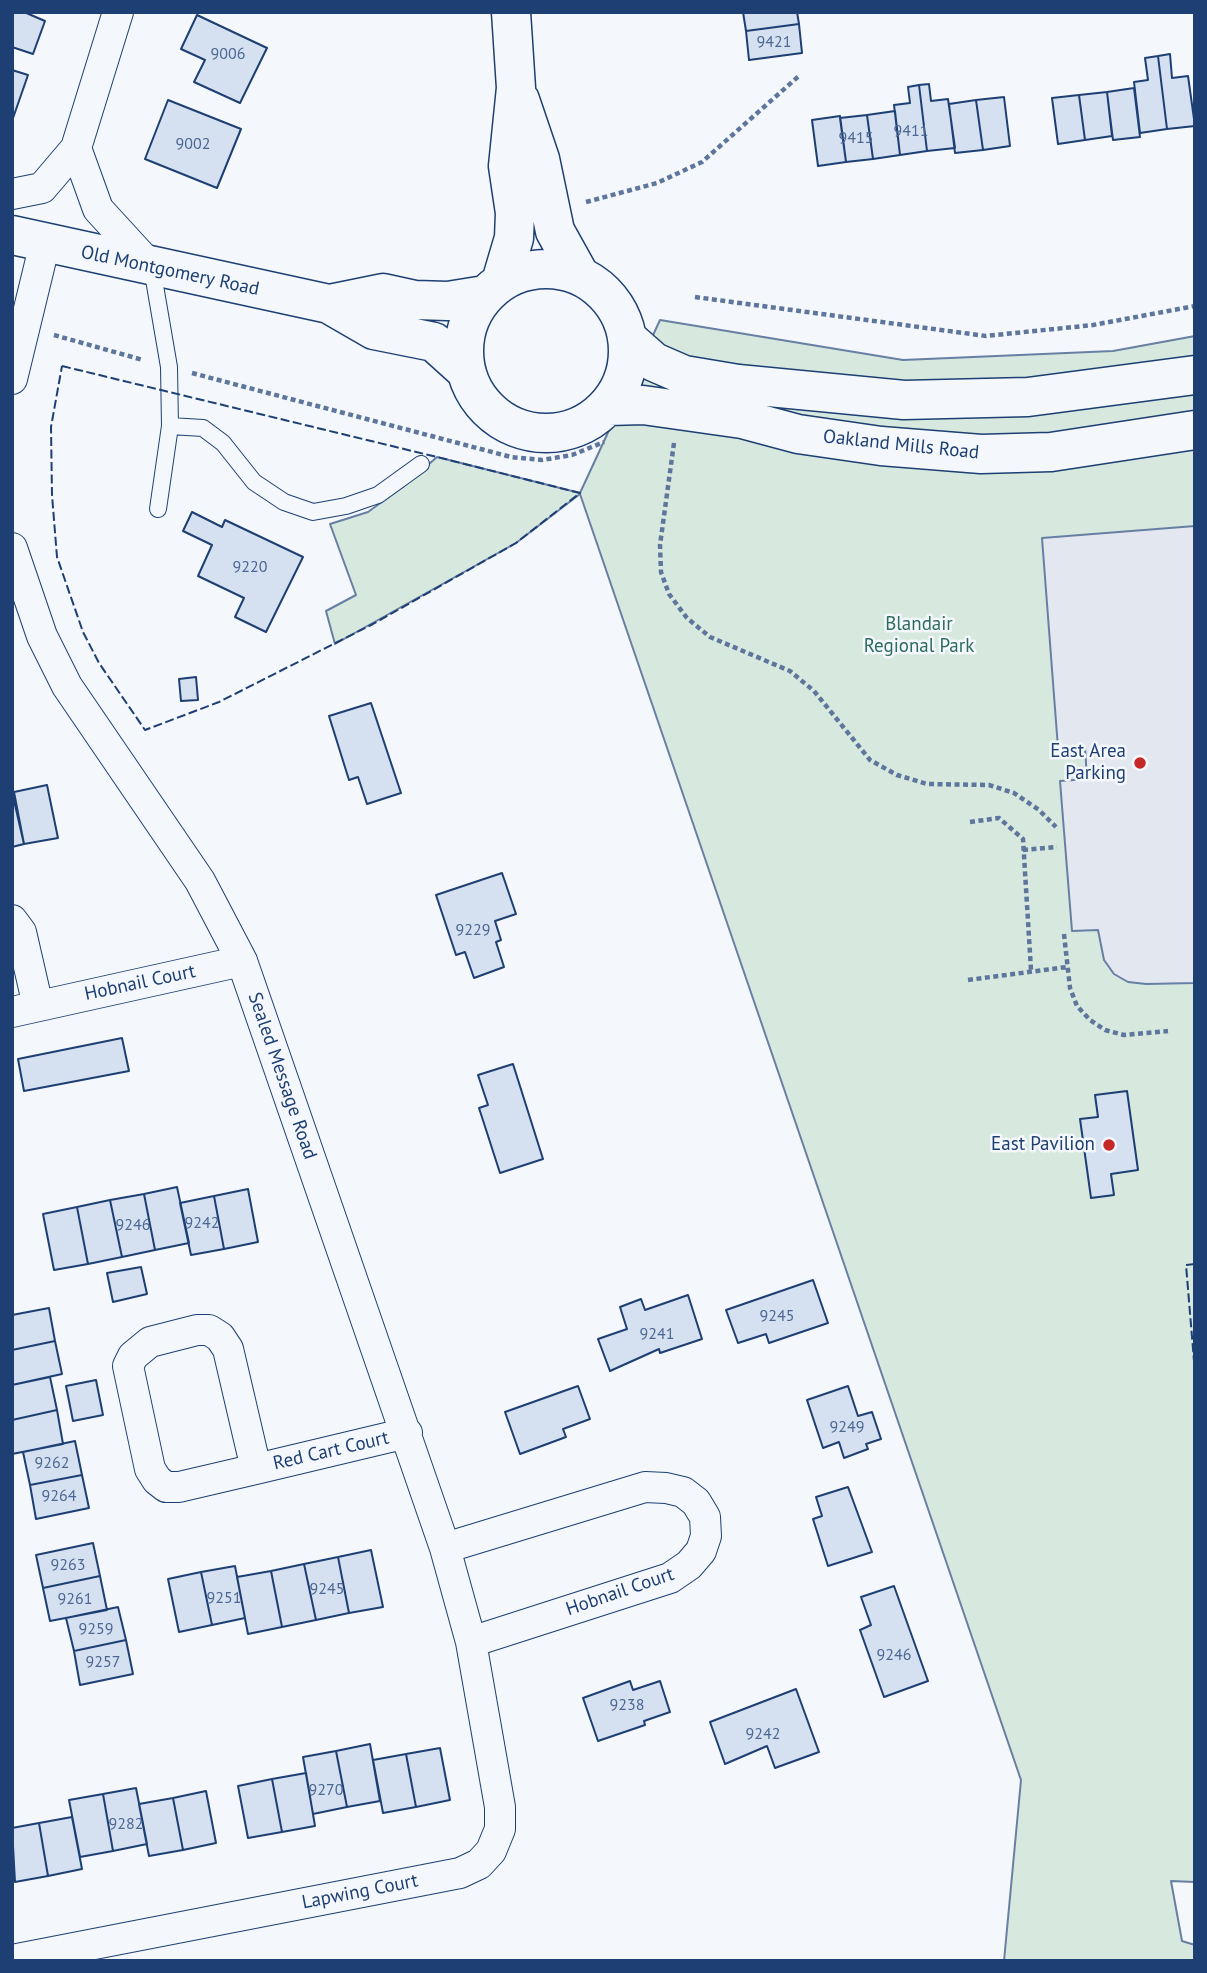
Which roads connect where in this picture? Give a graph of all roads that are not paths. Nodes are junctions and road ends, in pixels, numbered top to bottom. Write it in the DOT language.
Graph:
graph roads {
  1 [pos="118,12"];
  2 [pos="511,12"];
  3 [pos="516,88"];
  4 [pos="76,148"];
  5 [pos="12,194"];
  6 [pos="29,239"];
  7 [pos="152,268"];
  8 [pos="580,276"];
  9 [pos="493,288"];
  10 [pos="329,304"];
  11 [pos="628,339"];
  12 [pos="465,370"];
  13 [pos="1195,375"];
  14 [pos="12,379"];
  15 [pos="612,422"];
  16 [pos="170,426"];
  17 [pos="1195,430"];
  18 [pos="421,464"];
  19 [pos="158,509"];
  20 [pos="12,548"];
  21 [pos="12,920"];
  22 [pos="242,961"];
  23 [pos="25,1009"];
  24 [pos="407,1433"];
  25 [pos="256,1469"];
  26 [pos="445,1548"];
  27 [pos="471,1642"];
  28 [pos="12,1960"];
  1 -- 4 [label="street"];
  2 -- 3 [label="street"];
  3 -- 8 [label="street"];
  3 -- 9 [label="street"];
  4 -- 5 [label="street"];
  4 -- 7 [label="street"];
  6 -- 7 [label="street, Old Montgomery Road"];
  6 -- 14 [label="street"];
  7 -- 10 [label="street, Old Montgomery Road"];
  7 -- 16 [label="lane"];
  8 -- 9 [label="street"];
  8 -- 11 [label="street"];
  9 -- 10 [label="street, Old Montgomery Road"];
  9 -- 12 [label="street"];
  10 -- 12 [label="street, Old Montgomery Road"];
  11 -- 13 [label="street"];
  11 -- 15 [label="street"];
  12 -- 15 [label="street"];
  15 -- 17 [label="street, Oakland Mills Road"];
  16 -- 18 [label="lane"];
  16 -- 19 [label="lane"];
  20 -- 22 [label="street, Sealed Message Road"];
  21 -- 23 [label="street, Hobnail Court"];
  22 -- 23 [label="street, Hobnail Court"];
  22 -- 24 [label="street, Sealed Message Road"];
  24 -- 25 [label="street, Red Cart Court"];
  24 -- 26 [label="street, Sealed Message Road"];
  25 -- 25 [label="street, Red Cart Court"];
  26 -- 27 [label="street, Sealed Message Road"];
  26 -- 27 [label="street, Hobnail Court"];
  27 -- 28 [label="street, Lapwing Court"];
}
